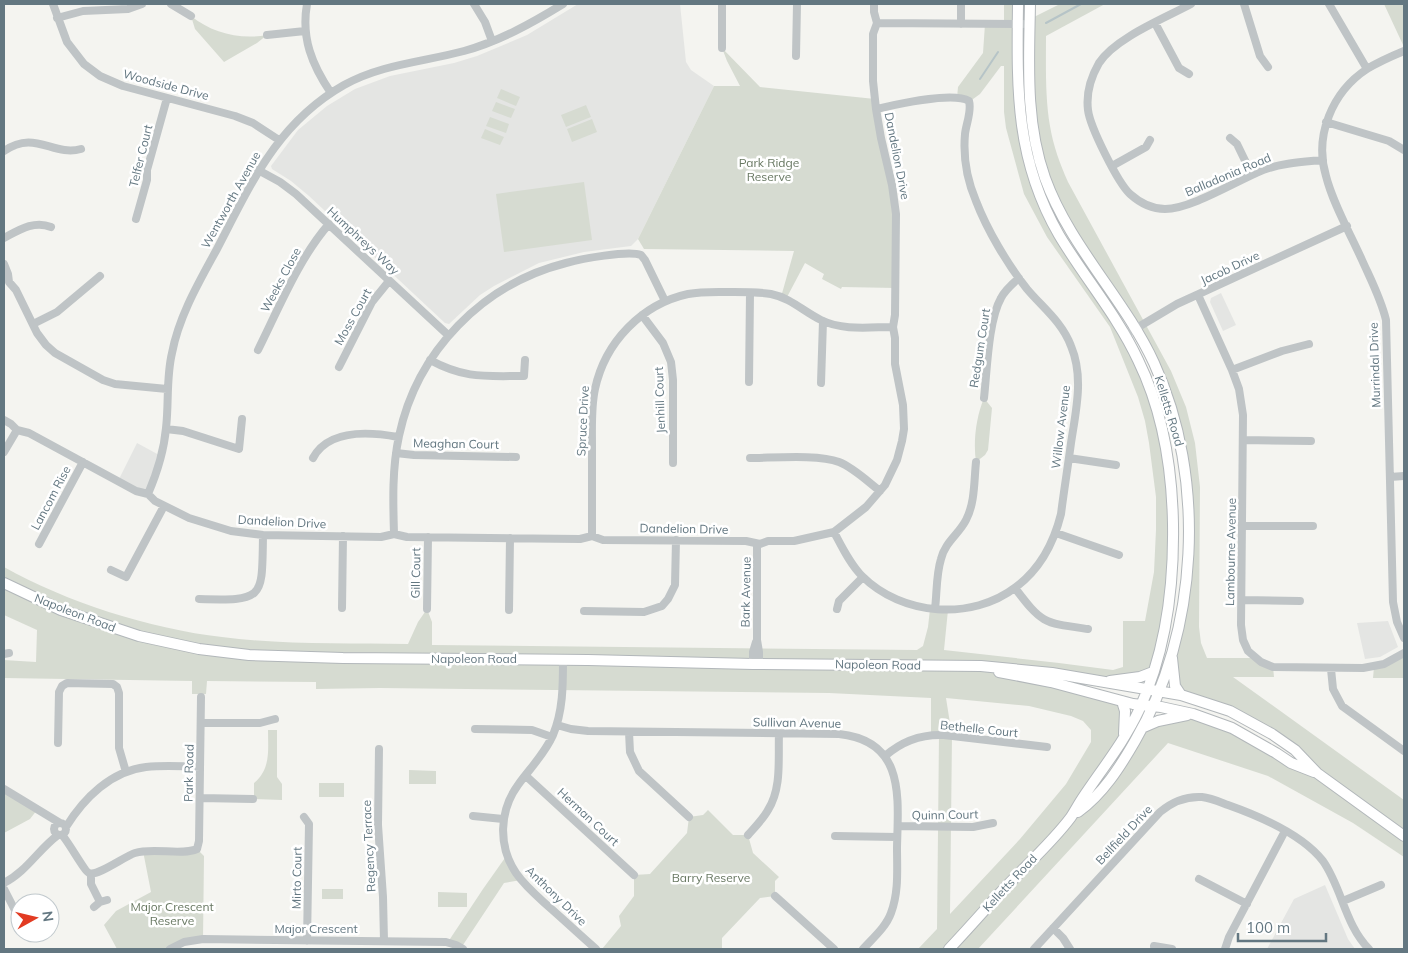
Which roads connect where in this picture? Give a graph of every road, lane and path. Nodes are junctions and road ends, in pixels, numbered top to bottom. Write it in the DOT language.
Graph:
graph roads {
  1 [pos="53,4"];
  2 [pos="142,4"];
  3 [pos="171,4"];
  4 [pos="307,4"];
  5 [pos="474,4"];
  6 [pos="563,4"];
  7 [pos="722,4"];
  8 [pos="797,4"];
  9 [pos="874,4"];
  10 [pos="961,4"];
  11 [pos="1018,4"];
  12 [pos="1030,4"];
  13 [pos="1191,4"];
  14 [pos="1244,4"];
  15 [pos="1329,4"];
  16 [pos="191,16"];
  17 [pos="57,18"];
  18 [pos="877,23"];
  19 [pos="1155,23"];
  20 [pos="961,24"];
  21 [pos="1018,24"];
  22 [pos="1030,24"];
  23 [pos="305,32"];
  24 [pos="267,35"];
  25 [pos="492,41"];
  26 [pos="722,48"];
  27 [pos="1404,51"];
  28 [pos="796,56"];
  29 [pos="1268,67"];
  30 [pos="1367,69"];
  31 [pos="1189,74"];
  32 [pos="331,93"];
  33 [pos="167,98"];
  34 [pos="876,109"];
  35 [pos="1326,122"];
  36 [pos="1230,138"];
  37 [pos="279,140"];
  38 [pos="1150,140"];
  39 [pos="81,149"];
  40 [pos="1404,150"];
  41 [pos="4,151"];
  42 [pos="72,151"];
  43 [pos="73,160"];
  44 [pos="1323,160"];
  45 [pos="1112,166"];
  46 [pos="258,170"];
  47 [pos="1252,175"];
  48 [pos="136,219"];
  49 [pos="328,224"];
  50 [pos="1347,226"];
  51 [pos="52,227"];
  52 [pos="4,238"];
  53 [pos="4,264"];
  54 [pos="100,276"];
  55 [pos="1019,278"];
  56 [pos="389,281"];
  57 [pos="6,283"];
  58 [pos="750,292"];
  59 [pos="1198,295"];
  60 [pos="665,301"];
  61 [pos="642,314"];
  62 [pos="823,321"];
  63 [pos="33,324"];
  64 [pos="893,327"];
  65 [pos="1135,328"];
  66 [pos="1125,335"];
  67 [pos="448,336"];
  68 [pos="1309,344"];
  69 [pos="258,350"];
  70 [pos="430,360"];
  71 [pos="525,360"];
  72 [pos="339,367"];
  73 [pos="1232,370"];
  74 [pos="749,382"];
  75 [pos="821,383"];
  76 [pos="167,389"];
  77 [pos="984,398"];
  78 [pos="242,419"];
  79 [pos="4,420"];
  80 [pos="166,429"];
  81 [pos="17,430"];
  82 [pos="398,437"];
  83 [pos="1244,440"];
  84 [pos="1311,441"];
  85 [pos="4,452"];
  86 [pos="396,453"];
  87 [pos="516,456"];
  88 [pos="314,458"];
  89 [pos="750,458"];
  90 [pos="1069,458"];
  91 [pos="82,462"];
  92 [pos="976,462"];
  93 [pos="673,463"];
  94 [pos="1116,465"];
  95 [pos="1404,476"];
  96 [pos="1390,477"];
  97 [pos="880,491"];
  98 [pos="148,494"];
  99 [pos="164,506"];
  100 [pos="1243,526"];
  101 [pos="1313,526"];
  102 [pos="834,532"];
  103 [pos="1056,533"];
  104 [pos="394,534"];
  105 [pos="263,535"];
  106 [pos="343,536"];
  107 [pos="592,536"];
  108 [pos="428,537"];
  109 [pos="510,538"];
  110 [pos="676,540"];
  111 [pos="39,544"];
  112 [pos="758,544"];
  113 [pos="1119,555"];
  114 [pos="111,570"];
  115 [pos="863,577"];
  116 [pos="4,583"];
  117 [pos="1015,588"];
  118 [pos="199,599"];
  119 [pos="1242,600"];
  120 [pos="1300,601"];
  121 [pos="342,608"];
  122 [pos="427,609"];
  123 [pos="836,609"];
  124 [pos="935,609"];
  125 [pos="509,610"];
  126 [pos="584,611"];
  127 [pos="1088,629"];
  128 [pos="1404,638"];
  129 [pos="1404,653"];
  130 [pos="1172,656"];
  131 [pos="563,660"];
  132 [pos="756,664"];
  133 [pos="955,666"];
  134 [pos="1331,668"];
  135 [pos="1153,672"];
  136 [pos="1102,682"];
  137 [pos="1147,690"];
  138 [pos="1159,692"];
  139 [pos="1181,695"];
  140 [pos="200,697"];
  141 [pos="1122,700"];
  142 [pos="1141,705"];
  143 [pos="1154,706"];
  144 [pos="1193,714"];
  145 [pos="276,719"];
  146 [pos="201,723"];
  147 [pos="557,726"];
  148 [pos="1144,726"];
  149 [pos="475,729"];
  150 [pos="630,732"];
  151 [pos="778,733"];
  152 [pos="552,737"];
  153 [pos="1124,738"];
  154 [pos="50,743"];
  155 [pos="1047,748"];
  156 [pos="378,750"];
  157 [pos="1404,751"];
  158 [pos="885,756"];
  159 [pos="200,767"];
  160 [pos="126,772"];
  161 [pos="1317,773"];
  162 [pos="526,776"];
  163 [pos="4,789"];
  164 [pos="200,798"];
  165 [pos="253,799"];
  166 [pos="473,816"];
  167 [pos="304,817"];
  168 [pos="689,817"];
  169 [pos="1071,817"];
  170 [pos="503,820"];
  171 [pos="993,823"];
  172 [pos="898,826"];
  173 [pos="60,829"];
  174 [pos="1285,831"];
  175 [pos="748,834"];
  176 [pos="835,836"];
  177 [pos="1404,836"];
  178 [pos="897,837"];
  179 [pos="91,874"];
  180 [pos="634,875"];
  181 [pos="1199,879"];
  182 [pos="4,883"];
  183 [pos="1381,885"];
  184 [pos="4,889"];
  185 [pos="775,896"];
  186 [pos="10,901"];
  187 [pos="1343,901"];
  188 [pos="101,903"];
  189 [pos="1247,904"];
  190 [pos="1053,928"];
  191 [pos="276,940"];
  192 [pos="307,941"];
  193 [pos="384,941"];
  194 [pos="1154,946"];
  195 [pos="170,949"];
  196 [pos="276,949"];
  197 [pos="463,949"];
  198 [pos="596,949"];
  199 [pos="834,949"];
  200 [pos="863,949"];
  201 [pos="949,949"];
  202 [pos="1034,949"];
  203 [pos="1070,949"];
  204 [pos="1172,949"];
  205 [pos="1225,949"];
  206 [pos="1369,949"];
  1 -- 17 [label="street, Woodside Drive"];
  2 -- 17 [label="street"];
  3 -- 16 [label="street"];
  4 -- 23 [label="street"];
  5 -- 25 [label="street"];
  6 -- 25 [label="street, Wentworth Avenue"];
  7 -- 26 [label="street"];
  8 -- 28 [label="street"];
  9 -- 18 [label="street, Dandelion Drive"];
  10 -- 20 [label="street"];
  11 -- 21 [label="main road, Kelletts Road"];
  12 -- 22 [label="main road, Kelletts Road"];
  13 -- 19 [label="street, Balladonia Road"];
  14 -- 29 [label="street"];
  15 -- 30 [label="street"];
  17 -- 33 [label="street, Woodside Drive"];
  18 -- 20 [label="street"];
  18 -- 34 [label="street, Dandelion Drive"];
  19 -- 31 [label="street"];
  19 -- 45 [label="street, Balladonia Road"];
  20 -- 21 [label="street"];
  21 -- 22 [label="street"];
  21 -- 66 [label="main road, Kelletts Road"];
  22 -- 65 [label="main road, Kelletts Road"];
  23 -- 24 [label="street"];
  23 -- 32 [label="street"];
  25 -- 32 [label="street, Wentworth Avenue"];
  27 -- 30 [label="street, Murrindal Drive"];
  30 -- 35 [label="street, Murrindal Drive"];
  32 -- 37 [label="street, Wentworth Avenue"];
  33 -- 37 [label="street, Woodside Drive"];
  33 -- 48 [label="street, Telfer Court"];
  34 -- 55 [label="street, Willow Avenue"];
  34 -- 64 [label="street, Dandelion Drive"];
  35 -- 40 [label="street"];
  35 -- 44 [label="street, Murrindal Drive"];
  36 -- 47 [label="street"];
  37 -- 46 [label="street, Wentworth Avenue"];
  38 -- 45 [label="street"];
  39 -- 42 [label="street"];
  41 -- 42 [label="street"];
  42 -- 43 [label="street"];
  44 -- 47 [label="street, Balladonia Road"];
  44 -- 50 [label="street, Murrindal Drive"];
  45 -- 47 [label="street, Balladonia Road"];
  46 -- 49 [label="street, Humphreys Way"];
  46 -- 76 [label="street, Wentworth Avenue"];
  49 -- 56 [label="street, Humphreys Way"];
  49 -- 69 [label="street, Weeks Close"];
  50 -- 59 [label="street, Jacob Drive"];
  50 -- 96 [label="street, Murrindal Drive"];
  51 -- 52 [label="street"];
  53 -- 57 [label="street"];
  54 -- 63 [label="street"];
  55 -- 77 [label="street, Redgum Court"];
  55 -- 90 [label="street, Willow Avenue"];
  56 -- 67 [label="street, Humphreys Way"];
  56 -- 72 [label="street, Moss Court"];
  57 -- 63 [label="street"];
  58 -- 60 [label="street, Spruce Drive"];
  58 -- 62 [label="street, Spruce Drive"];
  58 -- 74 [label="street"];
  59 -- 65 [label="street, Jacob Drive"];
  59 -- 73 [label="street, Lambourne Avenue"];
  60 -- 61 [label="street, Spruce Drive"];
  60 -- 67 [label="street"];
  61 -- 93 [label="street, Jenhill Court"];
  61 -- 107 [label="street, Spruce Drive"];
  62 -- 64 [label="street, Spruce Drive"];
  62 -- 75 [label="street"];
  63 -- 76 [label="street"];
  64 -- 97 [label="street, Dandelion Drive"];
  65 -- 66 [label="street, Jacob Drive"];
  65 -- 130 [label="main road, Kelletts Road"];
  66 -- 135 [label="main road, Kelletts Road"];
  67 -- 70 [label="street"];
  68 -- 73 [label="street"];
  70 -- 71 [label="street"];
  70 -- 82 [label="street"];
  73 -- 83 [label="street, Lambourne Avenue"];
  76 -- 80 [label="street, Wentworth Avenue"];
  78 -- 80 [label="street"];
  79 -- 81 [label="street, Dandelion Drive"];
  80 -- 98 [label="street, Wentworth Avenue"];
  81 -- 85 [label="street"];
  81 -- 91 [label="street, Dandelion Drive"];
  82 -- 86 [label="street"];
  82 -- 88 [label="street"];
  83 -- 84 [label="street"];
  83 -- 100 [label="street, Lambourne Avenue"];
  86 -- 87 [label="street, Meaghan Court"];
  86 -- 104 [label="street"];
  89 -- 97 [label="street"];
  90 -- 94 [label="street"];
  90 -- 103 [label="street, Willow Avenue"];
  91 -- 98 [label="street, Dandelion Drive"];
  91 -- 111 [label="street, Lancom Rise"];
  92 -- 124 [label="street"];
  95 -- 96 [label="street"];
  96 -- 128 [label="street, Murrindal Drive"];
  97 -- 102 [label="street, Dandelion Drive"];
  98 -- 99 [label="street, Dandelion Drive"];
  99 -- 105 [label="street, Dandelion Drive"];
  99 -- 114 [label="street"];
  100 -- 101 [label="street"];
  100 -- 119 [label="street, Lambourne Avenue"];
  102 -- 112 [label="street, Dandelion Drive"];
  102 -- 115 [label="street, Willow Avenue"];
  103 -- 113 [label="street"];
  103 -- 117 [label="street, Willow Avenue"];
  104 -- 106 [label="street, Dandelion Drive"];
  104 -- 108 [label="street, Dandelion Drive"];
  105 -- 106 [label="street, Dandelion Drive"];
  105 -- 118 [label="street"];
  106 -- 121 [label="street"];
  107 -- 109 [label="street, Dandelion Drive"];
  107 -- 110 [label="street, Dandelion Drive"];
  108 -- 109 [label="street, Dandelion Drive"];
  108 -- 122 [label="street, Gill Court"];
  109 -- 125 [label="street"];
  110 -- 112 [label="street, Dandelion Drive"];
  110 -- 126 [label="street"];
  112 -- 132 [label="street, Bark Avenue"];
  115 -- 123 [label="street"];
  115 -- 124 [label="street, Willow Avenue"];
  116 -- 131 [label="main road, Napoleon Road"];
  117 -- 124 [label="street, Willow Avenue"];
  117 -- 127 [label="street"];
  119 -- 120 [label="street"];
  119 -- 134 [label="street, Lambourne Avenue"];
  129 -- 134 [label="street, Lambourne Avenue"];
  130 -- 138 [label="main road, Kelletts Road"];
  130 -- 139 [label="main road"];
  131 -- 132 [label="main road, Napoleon Road"];
  131 -- 147 [label="street, Anthony Drive"];
  132 -- 133 [label="main road, Napoleon Road"];
  133 -- 136 [label="main road, Napoleon Road"];
  133 -- 141 [label="main road, Napoleon Road"];
  134 -- 157 [label="street"];
  135 -- 136 [label="main road"];
  135 -- 137 [label="main road, Kelletts Road"];
  136 -- 137 [label="main road, Napoleon Road"];
  137 -- 138 [label="main road, Napoleon Road"];
  137 -- 142 [label="main road, Kelletts Road"];
  138 -- 139 [label="main road, Napoleon Road"];
  138 -- 143 [label="main road, Kelletts Road"];
  139 -- 161 [label="main road, Napoleon Road"];
  140 -- 146 [label="street, Park Road"];
  141 -- 142 [label="main road, Napoleon Road"];
  141 -- 153 [label="main road"];
  142 -- 143 [label="main road, Napoleon Road"];
  142 -- 153 [label="main road, Kelletts Road"];
  143 -- 144 [label="main road, Napoleon Road"];
  143 -- 148 [label="main road, Kelletts Road"];
  144 -- 148 [label="main road"];
  144 -- 161 [label="main road, Napoleon Road"];
  145 -- 146 [label="street"];
  146 -- 159 [label="street, Park Road"];
  147 -- 150 [label="street, Sullivan Avenue"];
  147 -- 152 [label="street, Anthony Drive"];
  148 -- 169 [label="main road, Kelletts Road"];
  149 -- 152 [label="street"];
  150 -- 151 [label="street, Sullivan Avenue"];
  150 -- 168 [label="street"];
  151 -- 158 [label="street, Sullivan Avenue"];
  151 -- 175 [label="street"];
  152 -- 162 [label="street, Anthony Drive"];
  153 -- 169 [label="main road, Kelletts Road"];
  154 -- 160 [label="street"];
  155 -- 158 [label="street, Bethelle Court"];
  156 -- 193 [label="street, Regency Terrace"];
  158 -- 172 [label="street, Sullivan Avenue"];
  159 -- 160 [label="street"];
  159 -- 164 [label="street, Park Road"];
  160 -- 173 [label="street"];
  161 -- 177 [label="main road, Napoleon Road"];
  162 -- 170 [label="street, Anthony Drive"];
  162 -- 180 [label="street, Herman Court"];
  163 -- 173 [label="street"];
  164 -- 165 [label="street"];
  164 -- 179 [label="street, Park Road"];
  166 -- 170 [label="street"];
  167 -- 192 [label="street, Mirto Court"];
  169 -- 201 [label="main road, Kelletts Road"];
  170 -- 198 [label="street, Anthony Drive"];
  171 -- 172 [label="street, Quinn Court"];
  172 -- 178 [label="street, Sullivan Avenue"];
  173 -- 179 [label="street"];
  173 -- 182 [label="street"];
  174 -- 187 [label="street, Bellfield Drive"];
  174 -- 189 [label="street"];
  174 -- 190 [label="street, Bellfield Drive"];
  176 -- 178 [label="street"];
  178 -- 200 [label="street, Sullivan Avenue"];
  179 -- 188 [label="street"];
  181 -- 189 [label="street"];
  183 -- 187 [label="street"];
  184 -- 186 [label="street"];
  185 -- 199 [label="street"];
  187 -- 206 [label="street, Bellfield Drive"];
  189 -- 205 [label="street"];
  190 -- 202 [label="street, Bellfield Drive"];
  190 -- 203 [label="street"];
  191 -- 192 [label="street, Major Crescent"];
  191 -- 195 [label="street, Major Crescent"];
  191 -- 196 [label="street"];
  192 -- 193 [label="street, Major Crescent"];
  193 -- 197 [label="street, Major Crescent"];
  194 -- 204 [label="street"];
}
